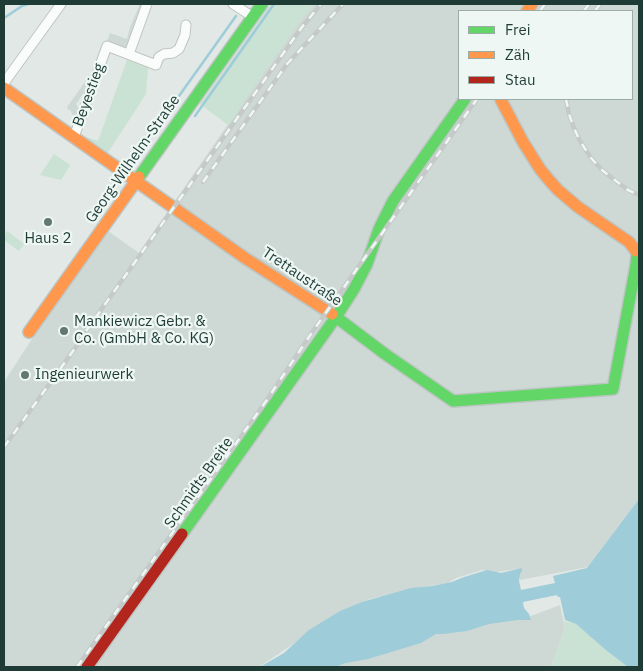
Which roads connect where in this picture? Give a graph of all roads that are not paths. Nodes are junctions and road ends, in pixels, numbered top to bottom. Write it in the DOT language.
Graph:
graph roads {
  1 [pos="61,4"];
  2 [pos="147,4"];
  3 [pos="233,4"];
  4 [pos="262,4"];
  5 [pos="253,17"];
  6 [pos="186,25"];
  7 [pos="129,54"];
  8 [pos="4,83"];
  9 [pos="4,88"];
  10 [pos="464,100"];
  11 [pos="501,100"];
  12 [pos="74,137"];
  13 [pos="136,181"];
  14 [pos="336,317"];
  15 [pos="29,332"];
  16 [pos="87,667"];
  1 -- 8 [label="street"];
  2 -- 7 [label="street"];
  3 -- 5 [label="street"];
  4 -- 5 [label="main road, Georg-Wilhelm-Straße"];
  5 -- 13 [label="main road, Georg-Wilhelm-Straße"];
  6 -- 7 [label="street, Beyestieg"];
  7 -- 12 [label="street, Beyestieg"];
  9 -- 12 [label="main road, Trettaustraße"];
  10 -- 14 [label="main road, Schmidts Breite"];
  11 -- 14 [label="main road, Trettaustraße"];
  12 -- 13 [label="main road, Trettaustraße"];
  13 -- 14 [label="main road, Trettaustraße"];
  13 -- 15 [label="main road, Georg-Wilhelm-Straße"];
  14 -- 16 [label="main road, Schmidts Breite"];
}
